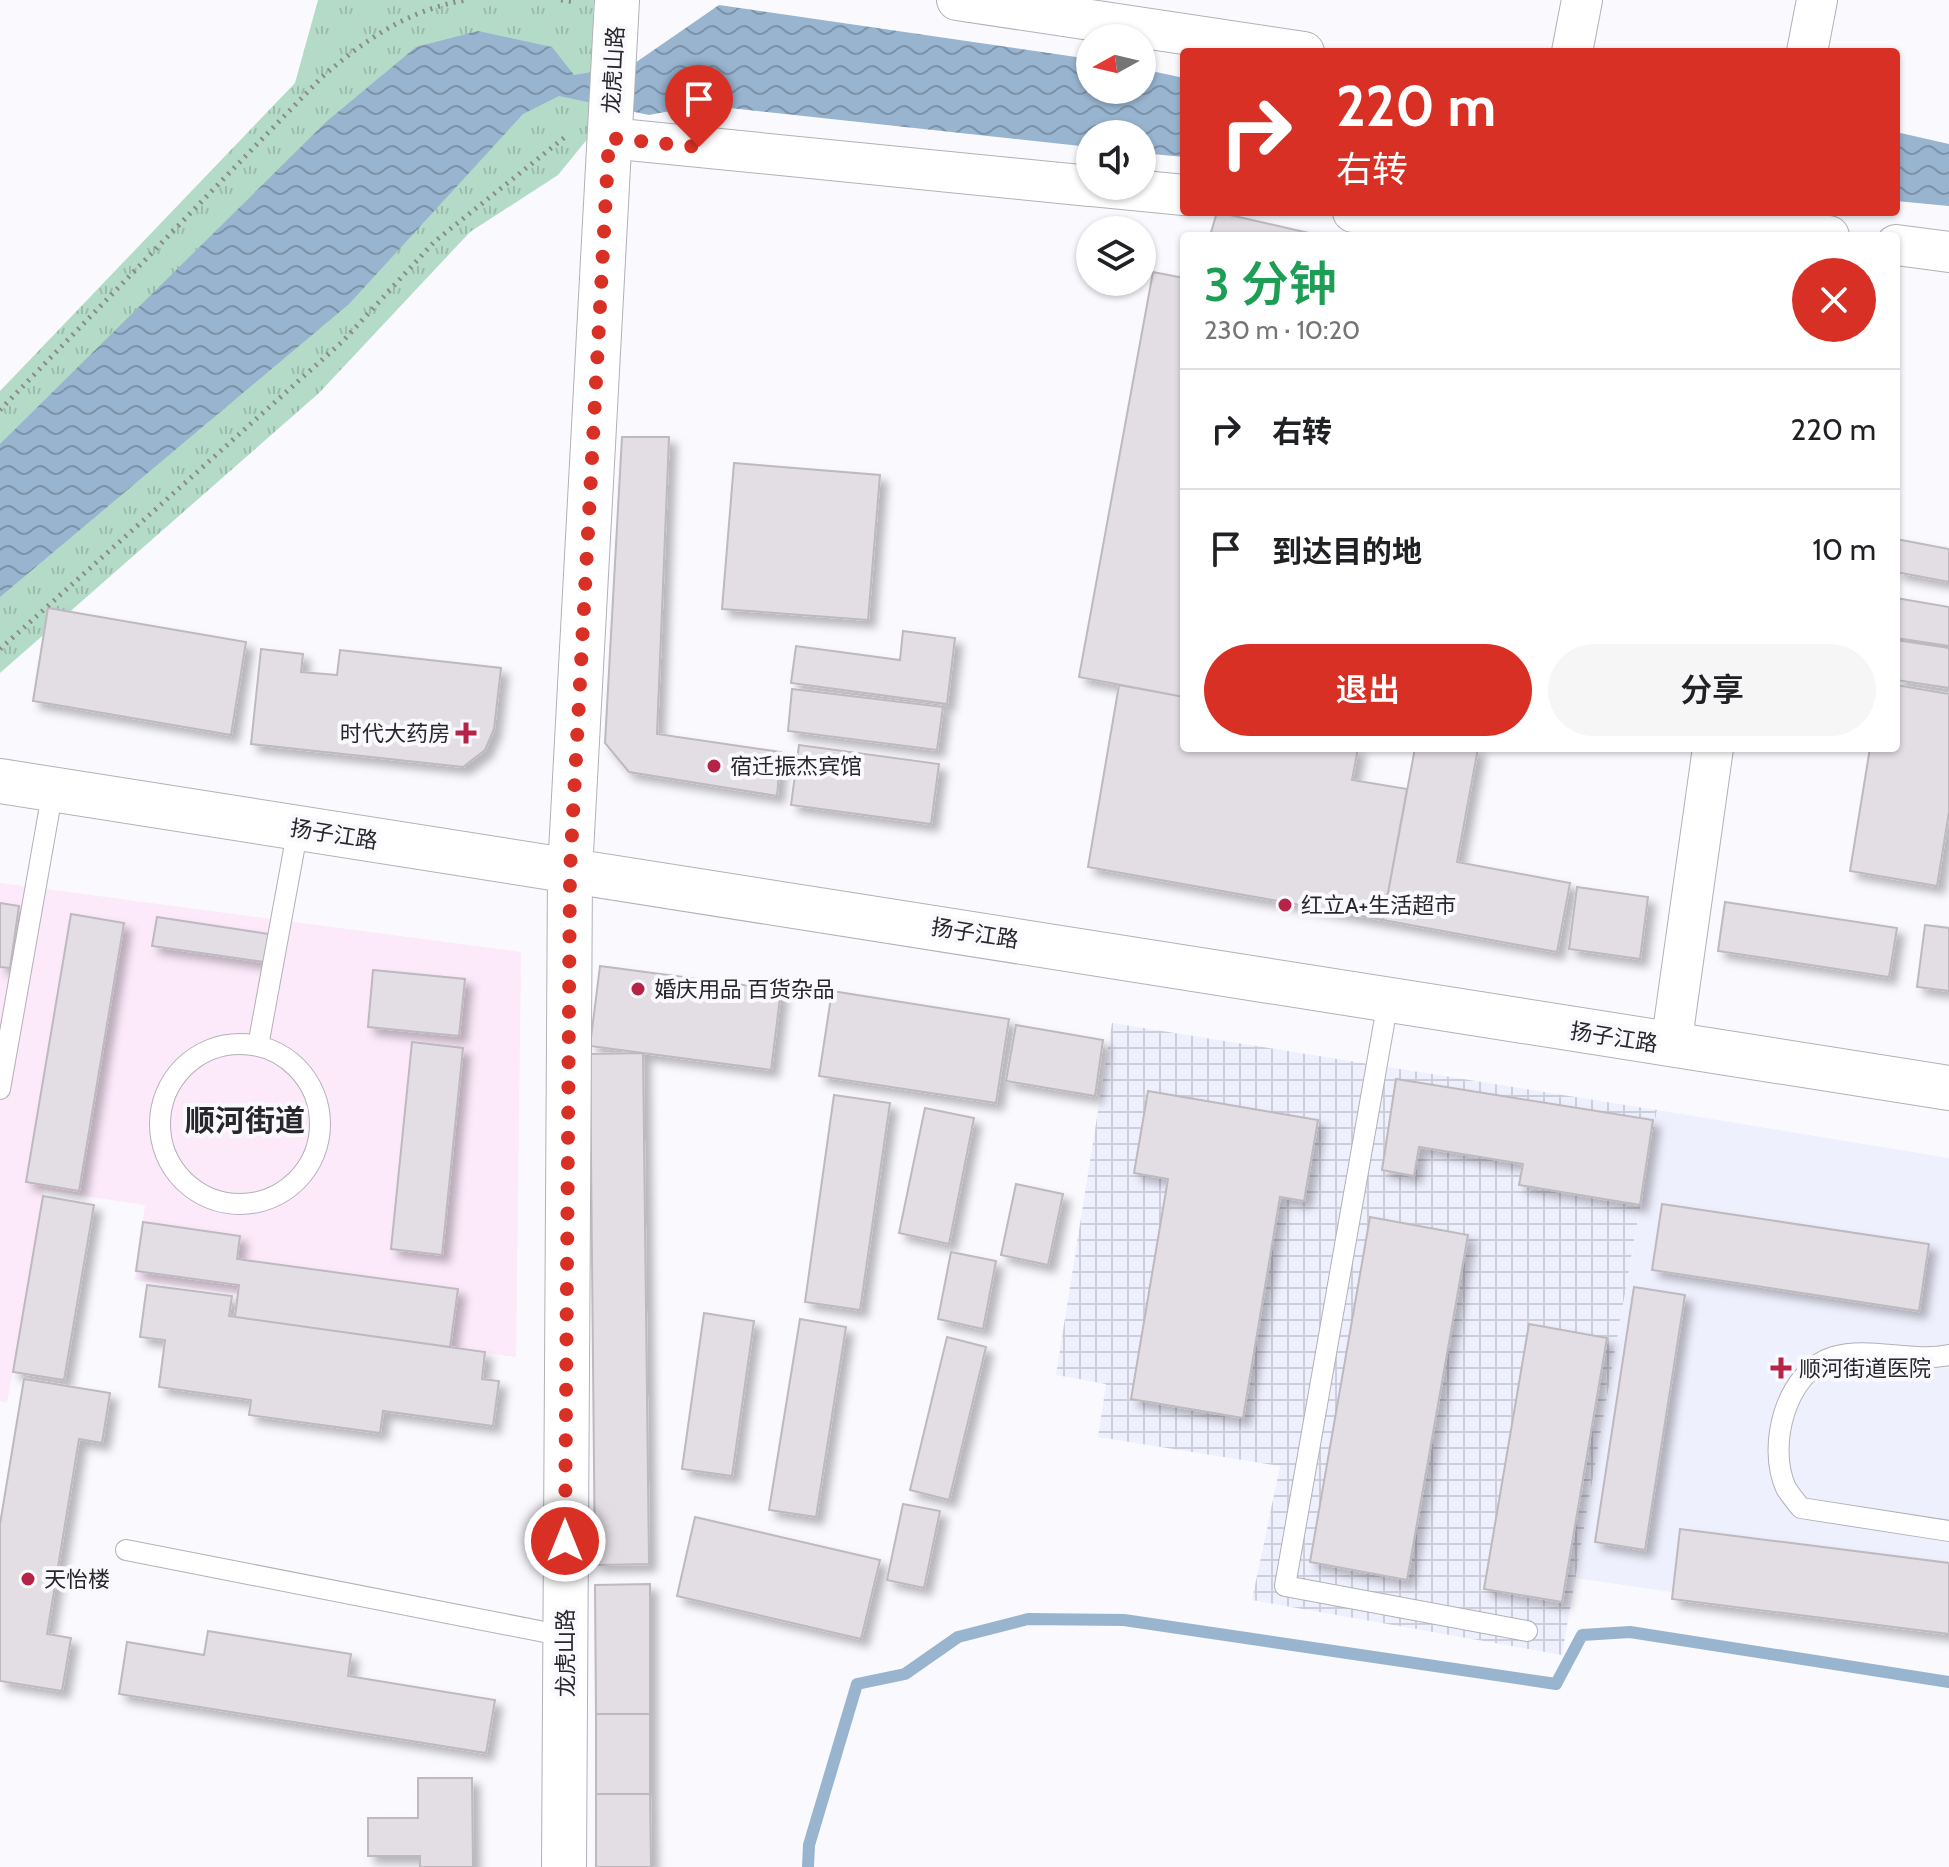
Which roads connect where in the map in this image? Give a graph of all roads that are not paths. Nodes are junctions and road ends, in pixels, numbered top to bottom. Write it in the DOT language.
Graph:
graph roads {
  1 [pos="617,0"];
  2 [pos="957,0"];
  3 [pos="1582,0"];
  4 [pos="1817,0"];
  5 [pos="1277,48"];
  6 [pos="1573,48"];
  7 [pos="1808,48"];
  8 [pos="609,138"];
  9 [pos="1076,185"];
  10 [pos="1156,192"];
  11 [pos="1180,195"];
  12 [pos="1477,216"];
  13 [pos="1787,226"];
  14 [pos="1812,232"];
  15 [pos="1900,246"];
  16 [pos="1949,252"];
  17 [pos="1712,752"];
  18 [pos="0,781"];
  19 [pos="53,789"];
  20 [pos="298,828"];
  21 [pos="570,871"];
  22 [pos="1388,1001"];
  23 [pos="258,1046"];
  24 [pos="1671,1046"];
  25 [pos="1949,1088"];
  26 [pos="0,1089"];
  27 [pos="1949,1355"];
  28 [pos="1949,1531"];
  29 [pos="126,1550"];
  30 [pos="1527,1631"];
  31 [pos="565,1636"];
  32 [pos="564,1867"];
  1 -- 8 [label="street, 龙虎山路"];
  2 -- 5 [label="street"];
  3 -- 6 [label="street"];
  4 -- 7 [label="street"];
  8 -- 9 [label="street"];
  8 -- 21 [label="street, 龙虎山路"];
  10 -- 11 [label="street"];
  12 -- 13 [label="street"];
  13 -- 14 [label="street"];
  15 -- 16 [label="street"];
  17 -- 24 [label="street"];
  18 -- 19 [label="street, 扬子江路"];
  19 -- 20 [label="street, 扬子江路"];
  19 -- 26 [label="lane"];
  20 -- 21 [label="street, 扬子江路"];
  20 -- 23 [label="lane"];
  21 -- 22 [label="street, 扬子江路"];
  21 -- 31 [label="street, 龙虎山路"];
  22 -- 24 [label="street, 扬子江路"];
  22 -- 30 [label="lane"];
  23 -- 23 [label="lane"];
  24 -- 25 [label="street, 扬子江路"];
  27 -- 28 [label="lane"];
  29 -- 31 [label="lane"];
  31 -- 32 [label="street, 龙虎山路"];
}
